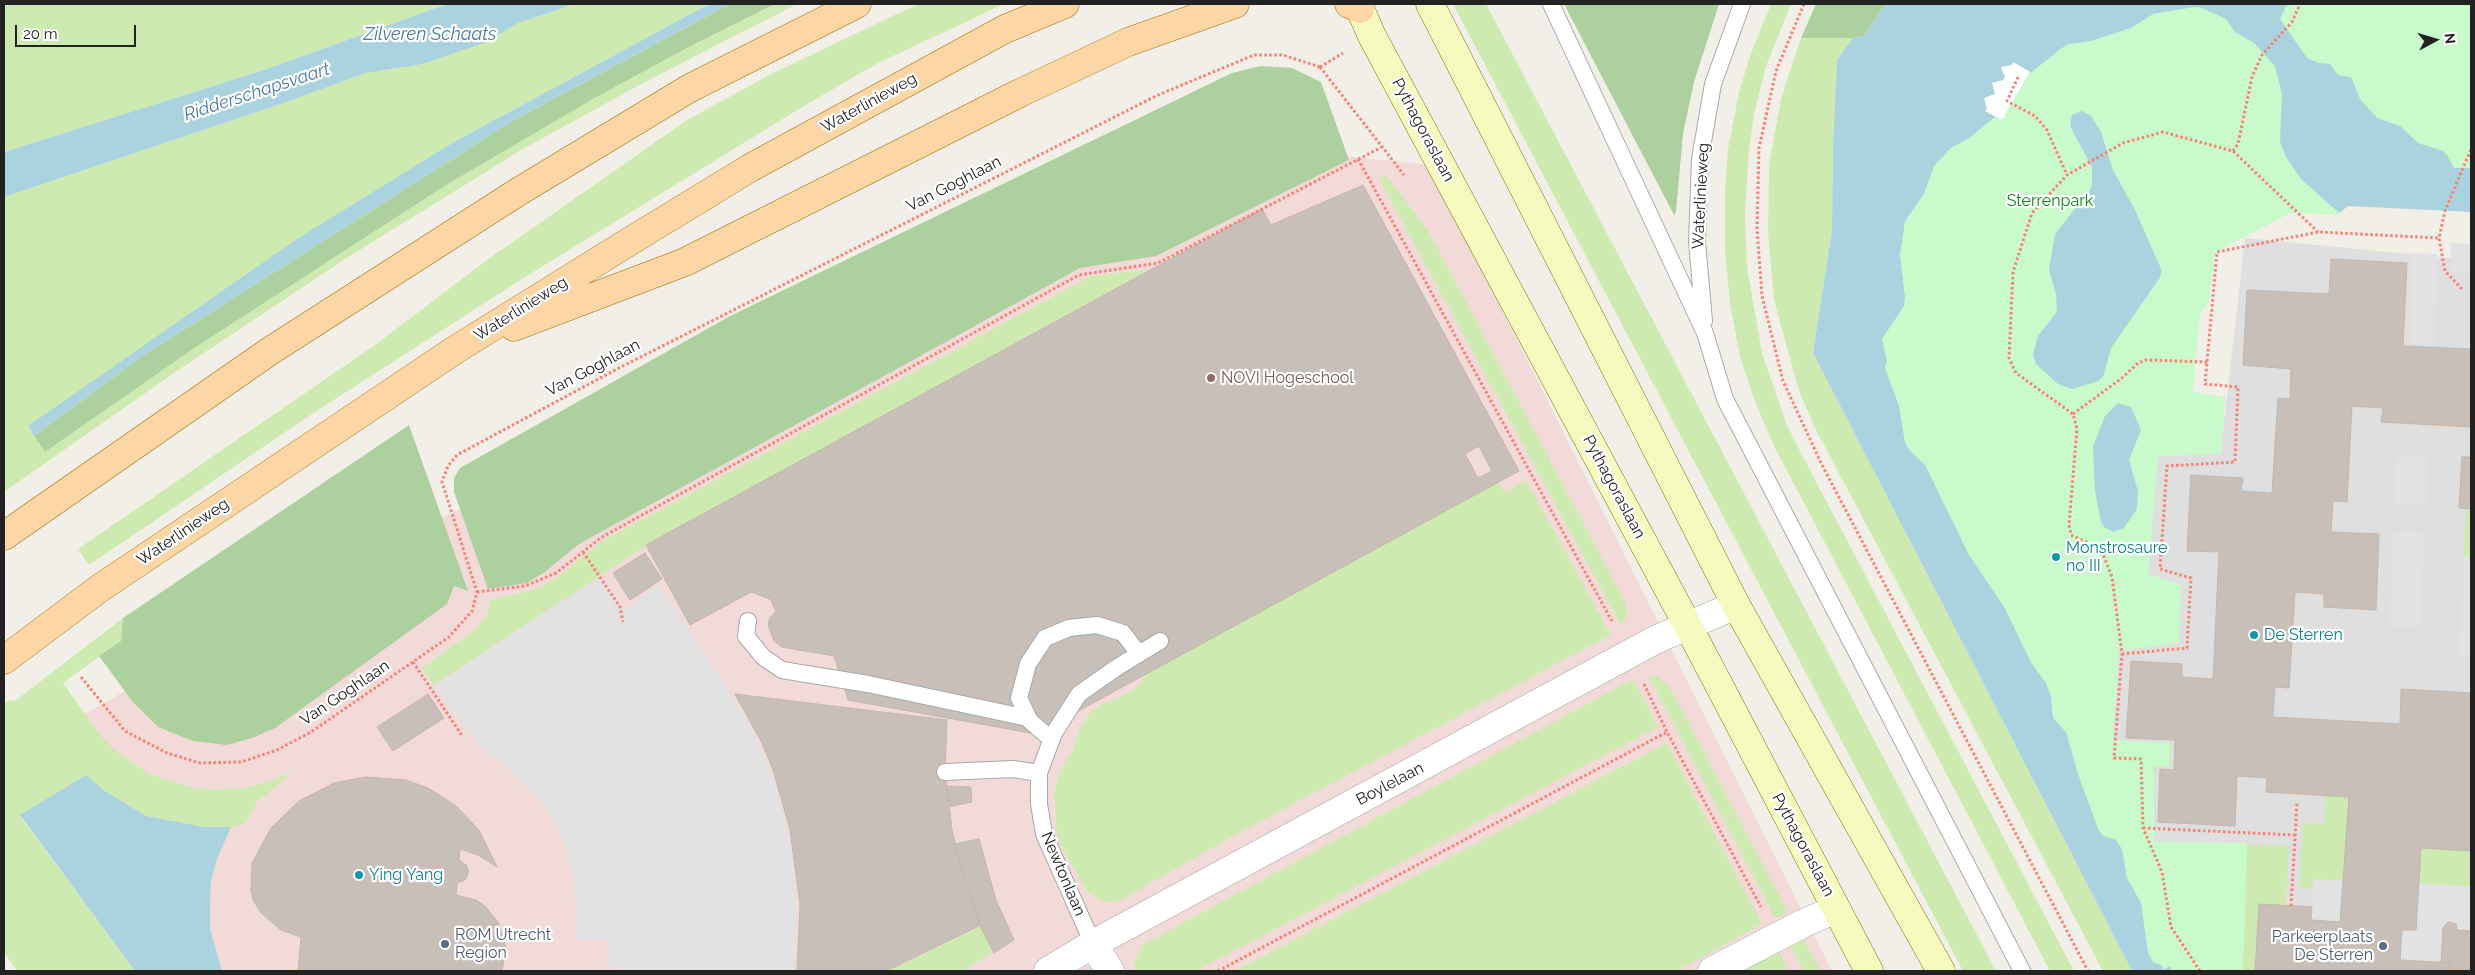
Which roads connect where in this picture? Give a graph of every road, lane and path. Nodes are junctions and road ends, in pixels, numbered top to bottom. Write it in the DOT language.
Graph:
graph roads {
  1 [pos="857,4"];
  2 [pos="1065,4"];
  3 [pos="1235,4"];
  4 [pos="1430,4"];
  5 [pos="1551,4"];
  6 [pos="1742,4"];
  7 [pos="1804,4"];
  8 [pos="2300,4"];
  9 [pos="1356,5"];
  10 [pos="2018,77"];
  11 [pos="2471,149"];
  12 [pos="2233,151"];
  13 [pos="1358,159"];
  14 [pos="2067,175"];
  15 [pos="2318,232"];
  16 [pos="2439,238"];
  17 [pos="2462,289"];
  18 [pos="1705,333"];
  19 [pos="454,350"];
  20 [pos="2207,362"];
  21 [pos="2074,414"];
  22 [pos="4,536"];
  23 [pos="583,552"];
  24 [pos="476,592"];
  25 [pos="1736,605"];
  26 [pos="748,621"];
  27 [pos="623,622"];
  28 [pos="1688,626"];
  29 [pos="1160,641"];
  30 [pos="1139,654"];
  31 [pos="1630,654"];
  32 [pos="2122,654"];
  33 [pos="4,660"];
  34 [pos="413,662"];
  35 [pos="81,677"];
  36 [pos="1028,718"];
  37 [pos="1667,732"];
  38 [pos="463,737"];
  39 [pos="1051,740"];
  40 [pos="945,772"];
  41 [pos="1039,773"];
  42 [pos="2297,803"];
  43 [pos="2143,828"];
  44 [pos="2295,835"];
  45 [pos="2291,906"];
  46 [pos="1836,909"];
  47 [pos="1777,937"];
  48 [pos="1093,944"];
  49 [pos="1048,971"];
  50 [pos="1110,971"];
  51 [pos="1218,971"];
  52 [pos="1712,971"];
  53 [pos="1869,971"];
  54 [pos="1941,971"];
  55 [pos="2022,971"];
  56 [pos="2088,971"];
  57 [pos="2200,971"];
  1 -- 22 [label="main road"];
  2 -- 19 [label="main road, Waterlinieweg"];
  3 -- 19 [label="main road"];
  4 -- 25 [label="main road"];
  5 -- 18 [label="lane"];
  6 -- 18 [label="lane, Waterlinieweg"];
  7 -- 56 [label="path"];
  8 -- 12 [label="path"];
  9 -- 28 [label="main road, Pythagoraslaan"];
  10 -- 14 [label="path"];
  11 -- 16 [label="path"];
  12 -- 14 [label="path"];
  12 -- 15 [label="path"];
  13 -- 23 [label="path"];
  13 -- 24 [label="path, Van Goghlaan"];
  13 -- 31 [label="path"];
  14 -- 21 [label="path"];
  15 -- 16 [label="path"];
  15 -- 20 [label="path"];
  16 -- 17 [label="path"];
  18 -- 55 [label="lane"];
  19 -- 33 [label="main road, Waterlinieweg"];
  20 -- 21 [label="path"];
  20 -- 32 [label="path"];
  21 -- 32 [label="path"];
  23 -- 24 [label="path"];
  23 -- 27 [label="path"];
  24 -- 34 [label="path, Van Goghlaan"];
  25 -- 28 [label="street, Boylelaan"];
  25 -- 54 [label="main road"];
  26 -- 36 [label="lane"];
  28 -- 31 [label="street, Boylelaan"];
  28 -- 46 [label="main road, Pythagoraslaan"];
  29 -- 30 [label="lane, Newtonlaan"];
  30 -- 36 [label="lane"];
  30 -- 39 [label="lane, Newtonlaan"];
  31 -- 37 [label="path"];
  31 -- 48 [label="street, Boylelaan"];
  32 -- 43 [label="path"];
  34 -- 35 [label="path, Van Goghlaan"];
  34 -- 38 [label="path"];
  36 -- 39 [label="lane"];
  37 -- 47 [label="path"];
  37 -- 51 [label="path"];
  39 -- 41 [label="lane, Newtonlaan"];
  40 -- 41 [label="lane"];
  41 -- 48 [label="lane, Newtonlaan"];
  42 -- 44 [label="path"];
  43 -- 44 [label="path"];
  43 -- 57 [label="path"];
  44 -- 45 [label="path"];
  46 -- 47 [label="street"];
  46 -- 53 [label="main road, Pythagoraslaan"];
  47 -- 52 [label="street"];
  48 -- 49 [label="street, Boylelaan"];
  48 -- 50 [label="street, Newtonlaan"];
}
